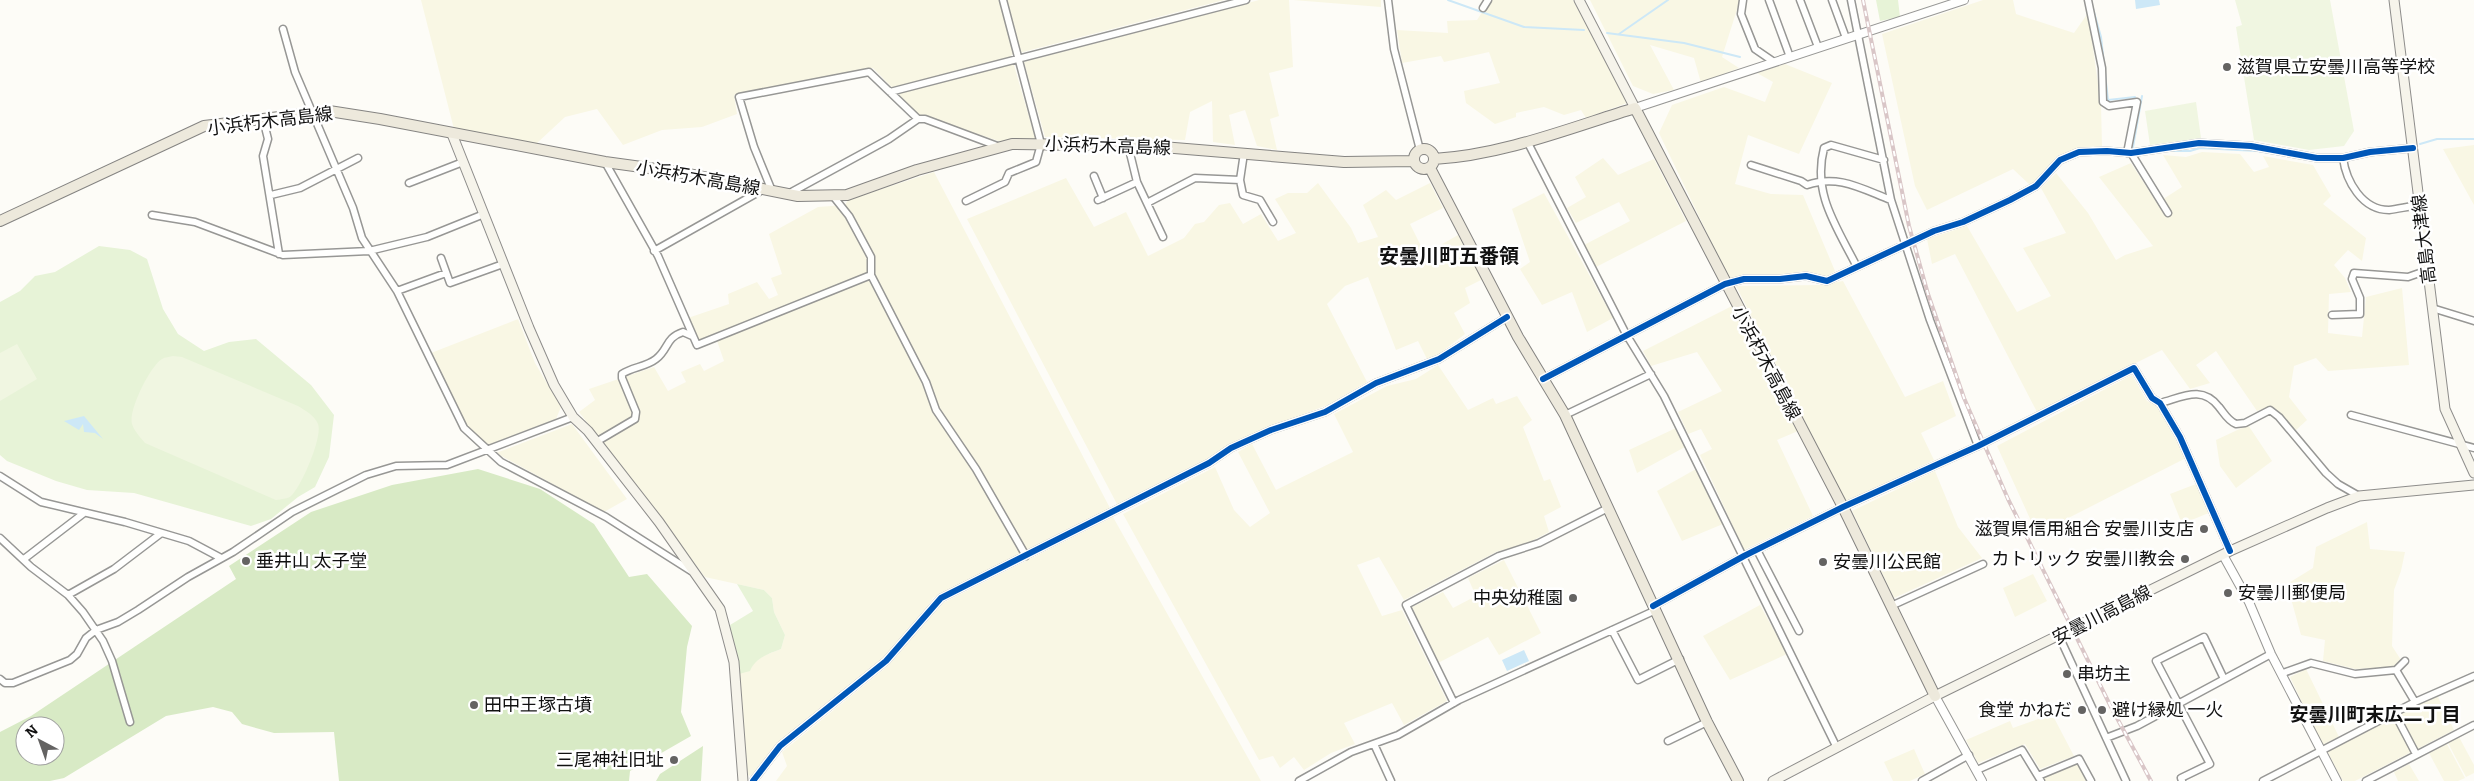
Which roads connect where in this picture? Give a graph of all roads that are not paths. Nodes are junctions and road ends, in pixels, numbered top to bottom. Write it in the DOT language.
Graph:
graph roads {
  1 [pos="1003,0"];
  2 [pos="1246,0"];
  3 [pos="1388,0"];
  4 [pos="1488,0"];
  5 [pos="1579,0"];
  6 [pos="1743,0"];
  7 [pos="1769,0"];
  8 [pos="1800,0"];
  9 [pos="1832,0"];
  10 [pos="1851,0"];
  11 [pos="1964,0"];
  12 [pos="2088,0"];
  13 [pos="2394,0"];
  14 [pos="1483,8"];
  15 [pos="283,29"];
  16 [pos="1859,34"];
  17 [pos="1846,38"];
  18 [pos="1818,47"];
  19 [pos="1790,56"];
  20 [pos="1018,59"];
  21 [pos="1774,62"];
  22 [pos="890,92"];
  23 [pos="1635,108"];
  24 [pos="312,112"];
  25 [pos="263,119"];
  26 [pos="918,120"];
  27 [pos="452,134"];
  28 [pos="1526,141"];
  29 [pos="1041,144"];
  30 [pos="1128,145"];
  31 [pos="1000,147"];
  32 [pos="2413,148"];
  33 [pos="1420,150"];
  34 [pos="1244,153"];
  35 [pos="2129,153"];
  36 [pos="358,158"];
  37 [pos="2343,158"];
  38 [pos="1884,160"];
  39 [pos="1414,161"];
  40 [pos="463,162"];
  41 [pos="605,162"];
  42 [pos="1432,164"];
  43 [pos="1751,166"];
  44 [pos="336,169"];
  45 [pos="1094,176"];
  46 [pos="1240,180"];
  47 [pos="1821,180"];
  48 [pos="1136,182"];
  49 [pos="409,183"];
  50 [pos="768,190"];
  51 [pos="271,194"];
  52 [pos="788,194"];
  53 [pos="832,196"];
  54 [pos="1891,200"];
  55 [pos="966,201"];
  56 [pos="1147,203"];
  57 [pos="2420,205"];
  58 [pos="2168,213"];
  59 [pos="484,214"];
  60 [pos="152,215"];
  61 [pos="0,221"];
  62 [pos="1273,222"];
  63 [pos="1163,237"];
  64 [pos="1906,244"];
  65 [pos="370,251"];
  66 [pos="654,251"];
  67 [pos="279,254"];
  68 [pos="441,258"];
  69 [pos="504,264"];
  70 [pos="1857,267"];
  71 [pos="2428,270"];
  72 [pos="446,272"];
  73 [pos="871,275"];
  74 [pos="1725,284"];
  75 [pos="397,291"];
  76 [pos="2432,308"];
  77 [pos="2332,315"];
  78 [pos="1507,317"];
  79 [pos="2474,321"];
  80 [pos="1626,334"];
  81 [pos="692,336"];
  82 [pos="1651,374"];
  83 [pos="1543,379"];
  84 [pos="2160,403"];
  85 [pos="1565,415"];
  86 [pos="2351,415"];
  87 [pos="573,417"];
  88 [pos="596,442"];
  89 [pos="2461,444"];
  90 [pos="1978,446"];
  91 [pos="2474,448"];
  92 [pos="486,450"];
  93 [pos="2474,473"];
  94 [pos="0,476"];
  95 [pos="2474,485"];
  96 [pos="2359,496"];
  97 [pos="1608,508"];
  98 [pos="1843,508"];
  99 [pos="84,513"];
  100 [pos="160,534"];
  101 [pos="0,538"];
  102 [pos="1757,550"];
  103 [pos="2226,553"];
  104 [pos="1026,556"];
  105 [pos="1744,556"];
  106 [pos="221,558"];
  107 [pos="24,559"];
  108 [pos="1983,564"];
  109 [pos="697,574"];
  110 [pos="68,595"];
  111 [pos="1890,606"];
  112 [pos="1654,608"];
  113 [pos="96,630"];
  114 [pos="1612,630"];
  115 [pos="1799,631"];
  116 [pos="2059,636"];
  117 [pos="2271,654"];
  118 [pos="1680,659"];
  119 [pos="2405,661"];
  120 [pos="2396,670"];
  121 [pos="2283,673"];
  122 [pos="2474,676"];
  123 [pos="0,679"];
  124 [pos="2224,679"];
  125 [pos="1934,696"];
  126 [pos="2415,702"];
  127 [pos="1454,703"];
  128 [pos="2179,704"];
  129 [pos="2395,714"];
  130 [pos="130,722"];
  131 [pos="1708,722"];
  132 [pos="2474,725"];
  133 [pos="2106,738"];
  134 [pos="1668,741"];
  135 [pos="1374,744"];
  136 [pos="1837,748"];
  137 [pos="2321,750"];
  138 [pos="2416,754"];
  139 [pos="1970,755"];
  140 [pos="1977,770"];
  141 [pos="2040,778"];
  142 [pos="1927,780"];
  143 [pos="743,781"];
  144 [pos="753,781"];
  145 [pos="1299,781"];
  146 [pos="1391,781"];
  147 [pos="1738,781"];
  148 [pos="1773,781"];
  149 [pos="1982,781"];
  150 [pos="2091,781"];
  151 [pos="2126,781"];
  152 [pos="2182,781"];
  153 [pos="2263,781"];
  154 [pos="2337,781"];
  155 [pos="2366,781"];
  1 -- 20 [label="street"];
  2 -- 20 [label="street"];
  3 -- 33 [label="street"];
  4 -- 14 [label="street"];
  5 -- 23 [label="main road"];
  6 -- 21 [label="street"];
  7 -- 19 [label="street"];
  8 -- 18 [label="street"];
  9 -- 17 [label="street"];
  10 -- 16 [label="street"];
  11 -- 16 [label="street"];
  12 -- 35 [label="street"];
  13 -- 32 [label="main road, 高島大津線"];
  15 -- 24 [label="street"];
  16 -- 17 [label="street"];
  16 -- 38 [label="street"];
  17 -- 18 [label="street"];
  18 -- 19 [label="street"];
  19 -- 21 [label="street"];
  20 -- 22 [label="street"];
  20 -- 29 [label="street"];
  21 -- 23 [label="street"];
  22 -- 26 [label="street"];
  22 -- 50 [label="street"];
  23 -- 28 [label="main road"];
  23 -- 74 [label="main road, 小浜朽木高島線"];
  24 -- 25 [label="main road, 小浜朽木高島線"];
  24 -- 27 [label="main road, 小浜朽木高島線"];
  24 -- 44 [label="street"];
  25 -- 51 [label="street"];
  25 -- 61 [label="main road, 小浜朽木高島線"];
  26 -- 31 [label="street"];
  26 -- 52 [label="street"];
  27 -- 40 [label="main road"];
  27 -- 41 [label="main road, 小浜朽木高島線"];
  28 -- 42 [label="main road"];
  28 -- 80 [label="street"];
  29 -- 30 [label="main road, 小浜朽木高島線"];
  29 -- 31 [label="main road, 小浜朽木高島線"];
  29 -- 55 [label="street"];
  30 -- 34 [label="main road, 小浜朽木高島線"];
  30 -- 48 [label="street"];
  31 -- 53 [label="main road, 小浜朽木高島線"];
  32 -- 37 [label="street"];
  32 -- 57 [label="main road, 高島大津線"];
  33 -- 39 [label="main road"];
  33 -- 42 [label="main road"];
  34 -- 39 [label="main road, 小浜朽木高島線"];
  34 -- 46 [label="street"];
  35 -- 37 [label="street"];
  35 -- 58 [label="street"];
  35 -- 64 [label="street"];
  36 -- 44 [label="street"];
  37 -- 57 [label="street"];
  38 -- 47 [label="street"];
  38 -- 54 [label="street"];
  39 -- 42 [label="main road, 小浜朽木高島線"];
  40 -- 49 [label="street"];
  40 -- 59 [label="main road"];
  41 -- 50 [label="main road, 小浜朽木高島線"];
  41 -- 66 [label="street"];
  42 -- 78 [label="main road"];
  43 -- 47 [label="street"];
  44 -- 51 [label="street"];
  44 -- 65 [label="street"];
  45 -- 48 [label="street"];
  46 -- 56 [label="street"];
  46 -- 62 [label="street"];
  47 -- 54 [label="street"];
  47 -- 70 [label="street"];
  48 -- 56 [label="street"];
  50 -- 52 [label="main road, 小浜朽木高島線"];
  50 -- 66 [label="street"];
  51 -- 67 [label="street"];
  52 -- 53 [label="main road, 小浜朽木高島線"];
  53 -- 73 [label="street"];
  54 -- 64 [label="street"];
  56 -- 63 [label="street"];
  57 -- 71 [label="main road, 高島大津線"];
  59 -- 65 [label="street"];
  59 -- 69 [label="main road"];
  60 -- 67 [label="street"];
  64 -- 70 [label="street"];
  64 -- 90 [label="street"];
  65 -- 67 [label="street"];
  65 -- 75 [label="street"];
  66 -- 81 [label="street"];
  68 -- 72 [label="street"];
  69 -- 72 [label="street"];
  69 -- 87 [label="main road"];
  70 -- 74 [label="street"];
  71 -- 76 [label="main road, 高島大津線"];
  71 -- 77 [label="street"];
  72 -- 75 [label="street"];
  73 -- 81 [label="street"];
  73 -- 104 [label="street"];
  74 -- 80 [label="street"];
  74 -- 98 [label="main road, 小浜朽木高島線"];
  75 -- 92 [label="street"];
  76 -- 79 [label="street"];
  76 -- 89 [label="main road, 高島大津線"];
  78 -- 83 [label="main road"];
  78 -- 104 [label="street"];
  80 -- 82 [label="street"];
  80 -- 83 [label="street"];
  81 -- 88 [label="street"];
  82 -- 85 [label="street"];
  82 -- 105 [label="street"];
  83 -- 85 [label="main road"];
  84 -- 90 [label="street"];
  84 -- 96 [label="street"];
  84 -- 103 [label="street"];
  85 -- 97 [label="main road"];
  86 -- 89 [label="street"];
  87 -- 88 [label="main road"];
  87 -- 92 [label="street"];
  88 -- 109 [label="main road"];
  89 -- 91 [label="street"];
  89 -- 93 [label="main road, 高島大津線"];
  90 -- 98 [label="street"];
  92 -- 106 [label="street"];
  92 -- 109 [label="street"];
  94 -- 99 [label="street"];
  95 -- 96 [label="main road, 安曇川高島線"];
  96 -- 103 [label="main road, 安曇川高島線"];
  97 -- 112 [label="main road"];
  97 -- 127 [label="street"];
  98 -- 102 [label="street"];
  98 -- 111 [label="main road, 小浜朽木高島線"];
  99 -- 100 [label="street"];
  99 -- 107 [label="street"];
  100 -- 106 [label="street"];
  100 -- 110 [label="street"];
  101 -- 107 [label="street"];
  102 -- 105 [label="street"];
  102 -- 115 [label="street"];
  103 -- 116 [label="main road, 安曇川高島線"];
  103 -- 117 [label="street"];
  104 -- 144 [label="street"];
  105 -- 112 [label="street"];
  105 -- 136 [label="street"];
  106 -- 113 [label="street"];
  107 -- 110 [label="street"];
  108 -- 111 [label="street"];
  109 -- 143 [label="main road"];
  110 -- 113 [label="street"];
  111 -- 125 [label="main road, 小浜朽木高島線"];
  112 -- 114 [label="street"];
  112 -- 118 [label="main road"];
  113 -- 123 [label="street"];
  113 -- 130 [label="street"];
  114 -- 118 [label="street"];
  114 -- 127 [label="street"];
  116 -- 125 [label="main road, 安曇川高島線"];
  116 -- 133 [label="street"];
  117 -- 121 [label="street"];
  117 -- 124 [label="street"];
  118 -- 131 [label="main road"];
  119 -- 120 [label="street"];
  120 -- 121 [label="street"];
  120 -- 126 [label="street"];
  121 -- 137 [label="street"];
  122 -- 126 [label="street"];
  124 -- 128 [label="street"];
  124 -- 128 [label="street"];
  125 -- 136 [label="main road, 安曇川高島線"];
  125 -- 139 [label="street"];
  126 -- 129 [label="street"];
  127 -- 135 [label="street"];
  128 -- 133 [label="street"];
  128 -- 152 [label="street"];
  129 -- 137 [label="street"];
  129 -- 138 [label="street"];
  131 -- 134 [label="street"];
  131 -- 147 [label="main road"];
  132 -- 138 [label="street"];
  133 -- 151 [label="street"];
  135 -- 145 [label="street"];
  135 -- 146 [label="street"];
  136 -- 148 [label="main road, 安曇川高島線"];
  137 -- 153 [label="street"];
  137 -- 154 [label="street"];
  138 -- 155 [label="street"];
  139 -- 140 [label="street"];
  139 -- 142 [label="street"];
  140 -- 141 [label="street"];
  140 -- 149 [label="street"];
  141 -- 150 [label="street"];
}
